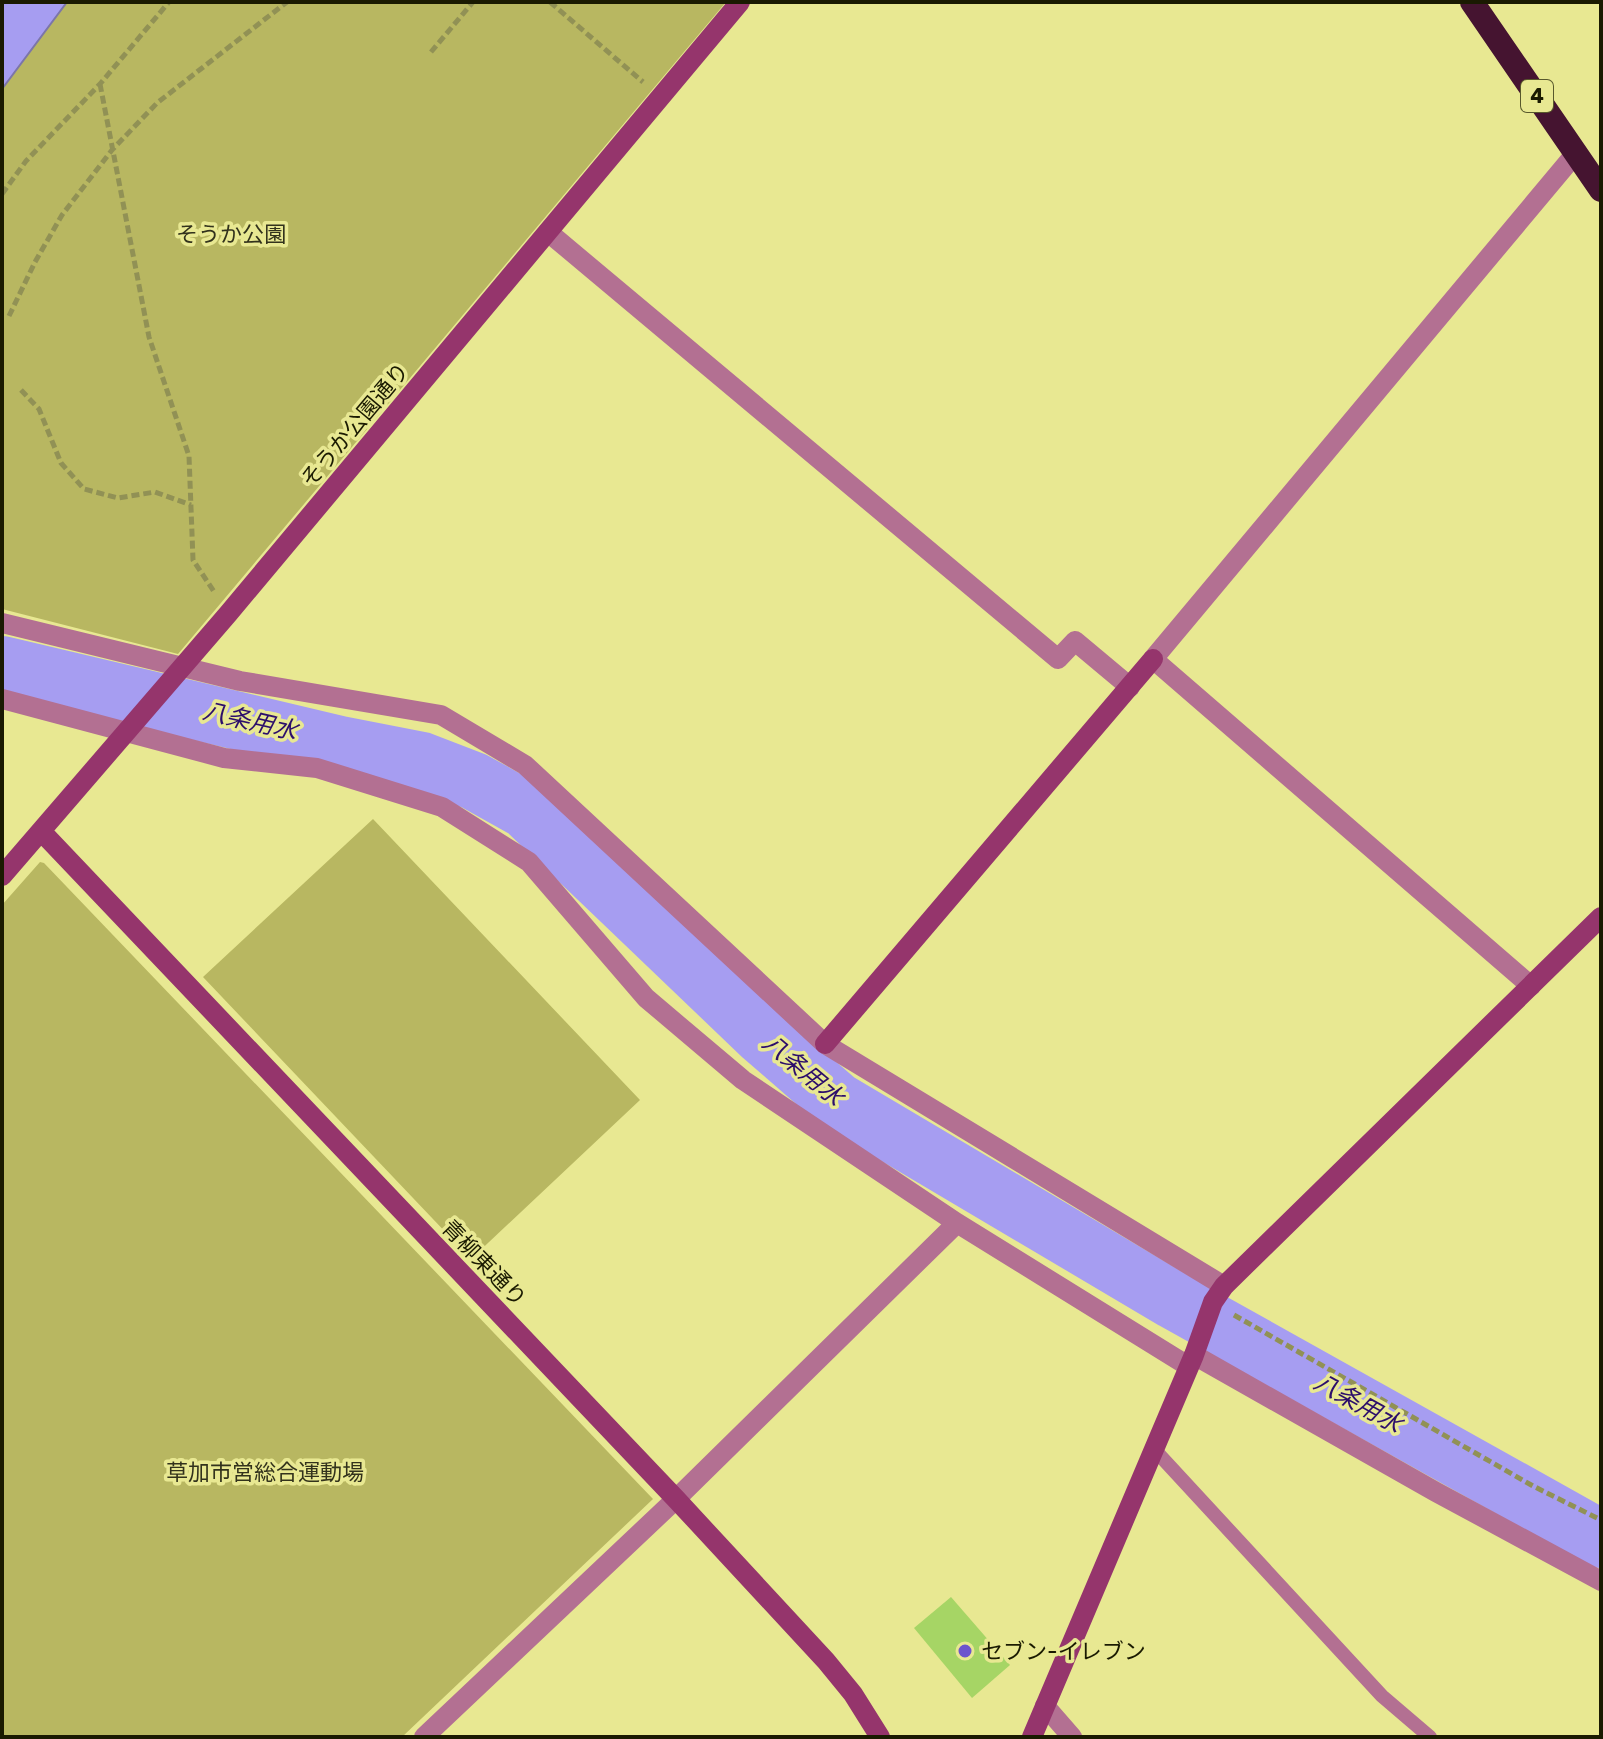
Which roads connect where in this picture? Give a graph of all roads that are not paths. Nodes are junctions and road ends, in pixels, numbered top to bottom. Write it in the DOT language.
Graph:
graph roads {
  1 [pos="740,2"];
  2 [pos="1475,2"];
  3 [pos="1576,153"];
  4 [pos="1601,190"];
  5 [pos="548,232"];
  6 [pos="2,623"];
  7 [pos="1153,659"];
  8 [pos="178,672"];
  9 [pos="1130,687"];
  10 [pos="2,699"];
  11 [pos="128,728"];
  12 [pos="41,831"];
  13 [pos="2,876"];
  14 [pos="1601,917"];
  15 [pos="1531,986"];
  16 [pos="825,1044"];
  17 [pos="957,1223"];
  18 [pos="1219,1294"];
  19 [pos="1191,1360"];
  20 [pos="1153,1448"];
  21 [pos="676,1499"];
  22 [pos="1601,1581"];
  23 [pos="1045,1706"];
  24 [pos="424,1737"];
  25 [pos="880,1737"];
  26 [pos="1032,1737"];
  27 [pos="1072,1737"];
  28 [pos="1430,1737"];
  1 -- 5 [label="street, そうか公園通り"];
  2 -- 3 [label="highway, 4"];
  3 -- 4 [label="highway, 4"];
  3 -- 7 [label="street"];
  5 -- 8 [label="street, そうか公園通り"];
  5 -- 9 [label="street"];
  6 -- 8 [label="street"];
  7 -- 9 [label="street"];
  7 -- 15 [label="street"];
  8 -- 11 [label="street, そうか公園通り"];
  8 -- 16 [label="street"];
  9 -- 16 [label="street"];
  10 -- 11 [label="street"];
  11 -- 12 [label="street, そうか公園通り"];
  11 -- 17 [label="street"];
  12 -- 13 [label="street, そうか公園通り"];
  12 -- 21 [label="street, 青柳東通り"];
  14 -- 15 [label="street"];
  15 -- 18 [label="street"];
  16 -- 18 [label="street"];
  17 -- 19 [label="street"];
  17 -- 21 [label="street"];
  18 -- 19 [label="street"];
  19 -- 20 [label="street"];
  19 -- 22 [label="street"];
  20 -- 23 [label="street"];
  20 -- 28 [label="lane"];
  21 -- 24 [label="street"];
  21 -- 25 [label="street, 青柳東通り"];
  23 -- 26 [label="street"];
  23 -- 27 [label="street"];
}
